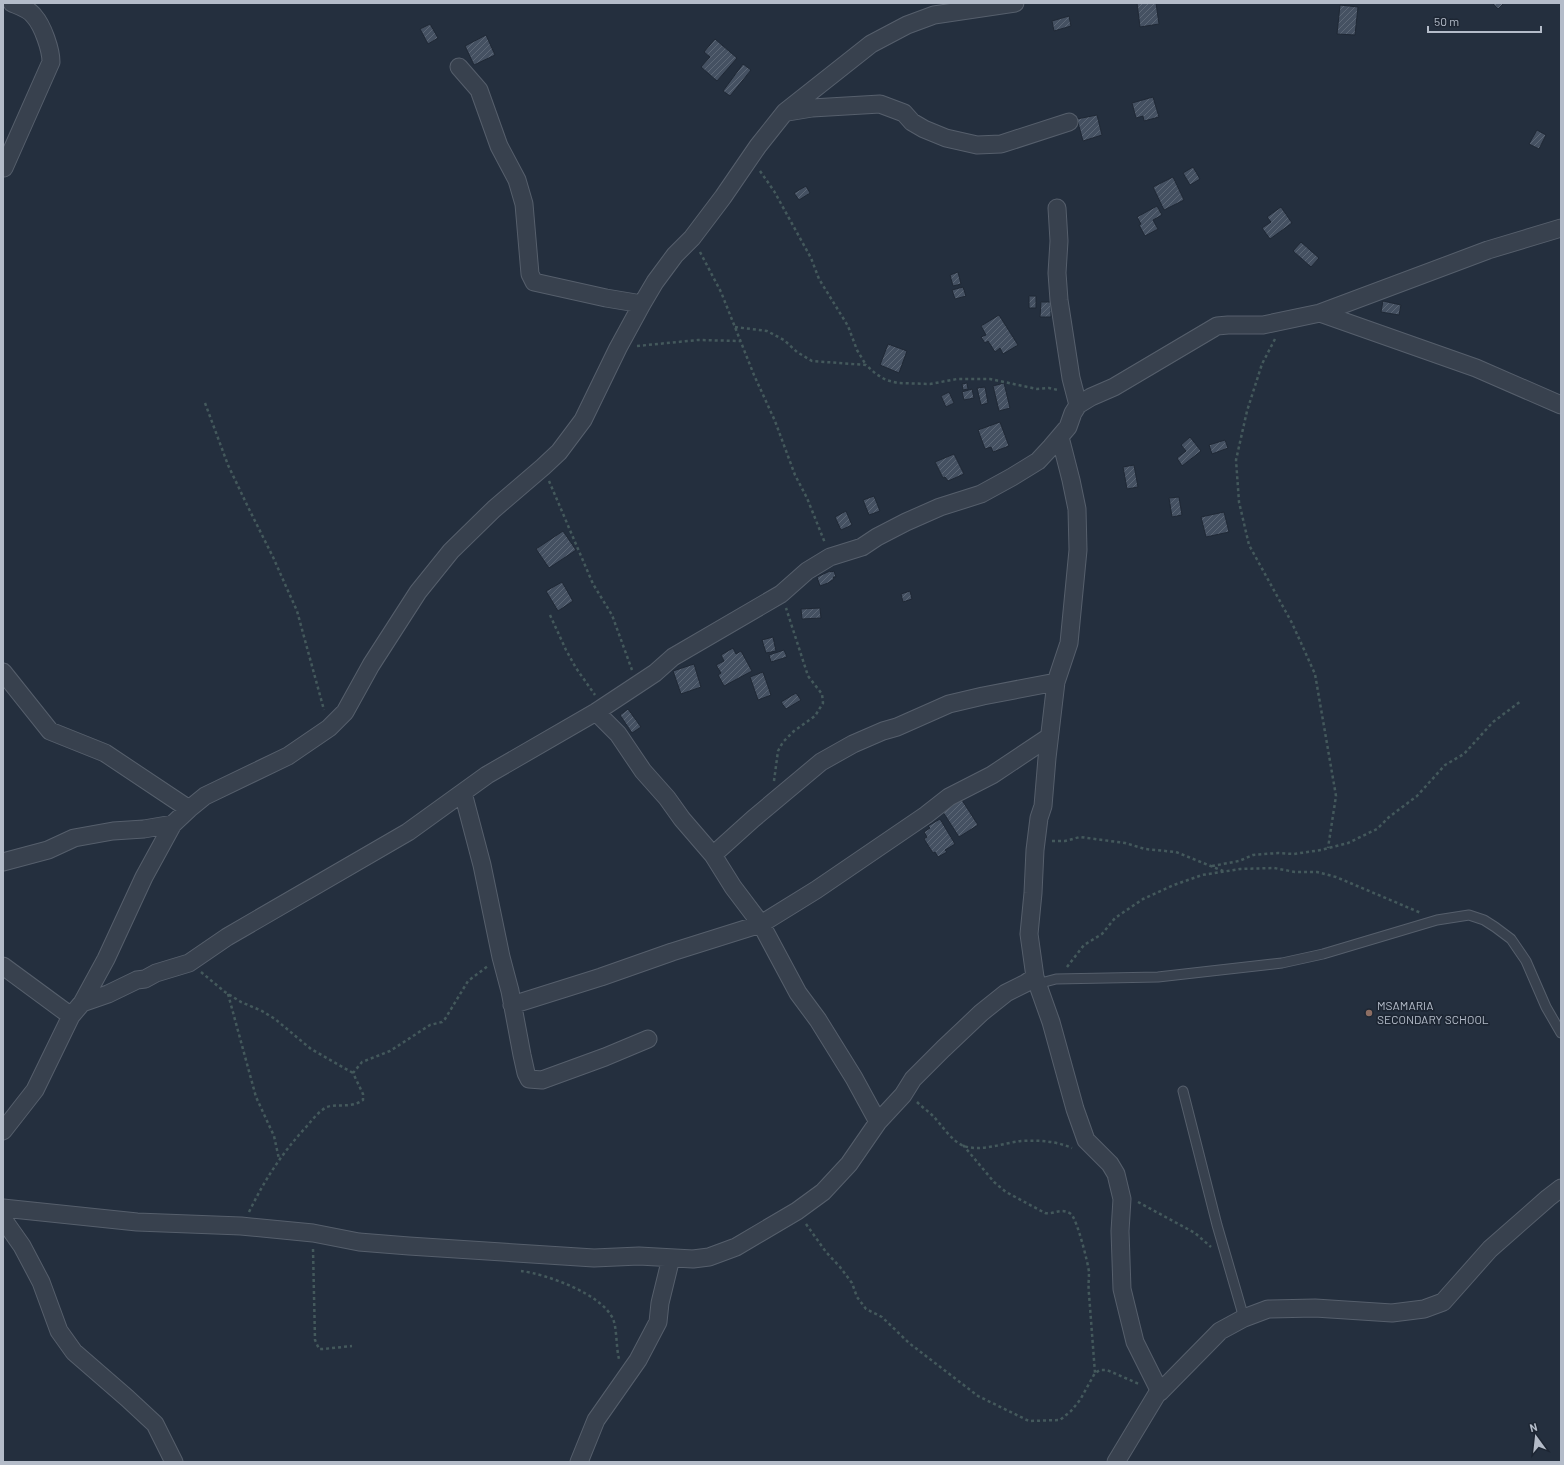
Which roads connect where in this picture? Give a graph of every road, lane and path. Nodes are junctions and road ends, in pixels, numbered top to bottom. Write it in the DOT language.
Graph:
graph roads {
  1 [pos="12,3"];
  2 [pos="1015,3"];
  3 [pos="460,67"];
  4 [pos="785,112"];
  5 [pos="1069,122"];
  6 [pos="749,159"];
  7 [pos="4,168"];
  8 [pos="1057,208"];
  9 [pos="1561,228"];
  10 [pos="692,238"];
  11 [pos="642,304"];
  12 [pos="1320,313"];
  13 [pos="1284,320"];
  14 [pos="735,327"];
  15 [pos="740,341"];
  16 [pos="618,348"];
  17 [pos="866,365"];
  18 [pos="1077,399"];
  19 [pos="205,403"];
  20 [pos="1561,405"];
  21 [pos="1060,437"];
  22 [pos="543,467"];
  23 [pos="830,557"];
  24 [pos="781,594"];
  25 [pos="550,615"];
  26 [pos="3,672"];
  27 [pos="1056,682"];
  28 [pos="636,686"];
  29 [pos="1521,701"];
  30 [pos="600,710"];
  31 [pos="329,728"];
  32 [pos="1049,737"];
  33 [pos="773,782"];
  34 [pos="463,793"];
  35 [pos="189,809"];
  36 [pos="173,824"];
  37 [pos="1036,841"];
  38 [pos="1328,848"];
  39 [pos="712,855"];
  40 [pos="3,862"];
  41 [pos="1212,866"];
  42 [pos="1224,871"];
  43 [pos="1437,920"];
  44 [pos="761,924"];
  45 [pos="501,957"];
  46 [pos="189,963"];
  47 [pos="3,966"];
  48 [pos="1056,979"];
  49 [pos="1036,980"];
  50 [pos="228,994"];
  51 [pos="512,1005"];
  52 [pos="76,1009"];
  53 [pos="1561,1033"];
  54 [pos="648,1039"];
  55 [pos="353,1073"];
  56 [pos="1183,1090"];
  57 [pos="903,1095"];
  58 [pos="878,1122"];
  59 [pos="3,1131"];
  60 [pos="963,1146"];
  61 [pos="1075,1149"];
  62 [pos="279,1159"];
  63 [pos="1119,1184"];
  64 [pos="1561,1188"];
  65 [pos="3,1208"];
  66 [pos="797,1211"];
  67 [pos="3,1219"];
  68 [pos="241,1226"];
  69 [pos="313,1233"];
  70 [pos="671,1258"];
  71 [pos="1226,1258"];
  72 [pos="520,1270"];
  73 [pos="1244,1318"];
  74 [pos="352,1346"];
  75 [pos="1095,1374"];
  76 [pos="626,1378"];
  77 [pos="1158,1393"];
  78 [pos="174,1462"];
  79 [pos="579,1462"];
  80 [pos="1116,1462"];
  1 -- 7 [label="street"];
  2 -- 4 [label="street"];
  3 -- 11 [label="street"];
  4 -- 5 [label="street"];
  4 -- 6 [label="street"];
  6 -- 10 [label="street"];
  6 -- 17 [label="path"];
  8 -- 18 [label="street"];
  9 -- 12 [label="street"];
  10 -- 11 [label="street"];
  10 -- 14 [label="path"];
  11 -- 16 [label="street"];
  12 -- 13 [label="street"];
  12 -- 20 [label="street"];
  13 -- 18 [label="street"];
  13 -- 38 [label="path"];
  14 -- 15 [label="path"];
  14 -- 17 [label="path"];
  15 -- 16 [label="path"];
  15 -- 23 [label="path"];
  16 -- 22 [label="street"];
  17 -- 18 [label="path"];
  18 -- 21 [label="street"];
  19 -- 31 [label="path"];
  21 -- 23 [label="street"];
  21 -- 27 [label="street"];
  22 -- 28 [label="path"];
  22 -- 31 [label="street"];
  23 -- 24 [label="street"];
  24 -- 28 [label="street"];
  24 -- 33 [label="path"];
  25 -- 30 [label="path"];
  26 -- 35 [label="street"];
  27 -- 32 [label="street"];
  27 -- 39 [label="street"];
  28 -- 30 [label="street"];
  29 -- 38 [label="path"];
  30 -- 34 [label="street"];
  30 -- 39 [label="street"];
  31 -- 35 [label="street"];
  32 -- 37 [label="street"];
  32 -- 44 [label="street"];
  34 -- 45 [label="street"];
  34 -- 46 [label="street"];
  35 -- 36 [label="street"];
  36 -- 40 [label="street"];
  36 -- 52 [label="street"];
  37 -- 41 [label="path"];
  37 -- 49 [label="street"];
  38 -- 41 [label="path"];
  39 -- 44 [label="street"];
  41 -- 42 [label="path"];
  42 -- 43 [label="path"];
  42 -- 48 [label="path"];
  43 -- 48 [label="lane"];
  43 -- 53 [label="lane"];
  44 -- 51 [label="street"];
  44 -- 58 [label="street"];
  45 -- 51 [label="street"];
  45 -- 55 [label="path"];
  46 -- 50 [label="path"];
  46 -- 52 [label="street"];
  47 -- 52 [label="street"];
  48 -- 49 [label="lane"];
  49 -- 57 [label="street"];
  49 -- 63 [label="street"];
  50 -- 55 [label="path"];
  50 -- 62 [label="path"];
  51 -- 54 [label="street"];
  52 -- 59 [label="street"];
  55 -- 62 [label="path"];
  56 -- 71 [label="lane"];
  57 -- 58 [label="street"];
  57 -- 60 [label="path"];
  58 -- 66 [label="street"];
  60 -- 61 [label="path"];
  60 -- 75 [label="path"];
  62 -- 68 [label="path"];
  63 -- 71 [label="path"];
  63 -- 77 [label="street"];
  64 -- 73 [label="street"];
  65 -- 68 [label="street"];
  66 -- 70 [label="street"];
  66 -- 75 [label="path"];
  67 -- 78 [label="street"];
  68 -- 69 [label="street"];
  69 -- 70 [label="street"];
  69 -- 74 [label="path"];
  70 -- 76 [label="street"];
  71 -- 73 [label="lane"];
  72 -- 76 [label="path"];
  73 -- 77 [label="street"];
  75 -- 77 [label="path"];
  76 -- 79 [label="street"];
  77 -- 80 [label="street"];
}
